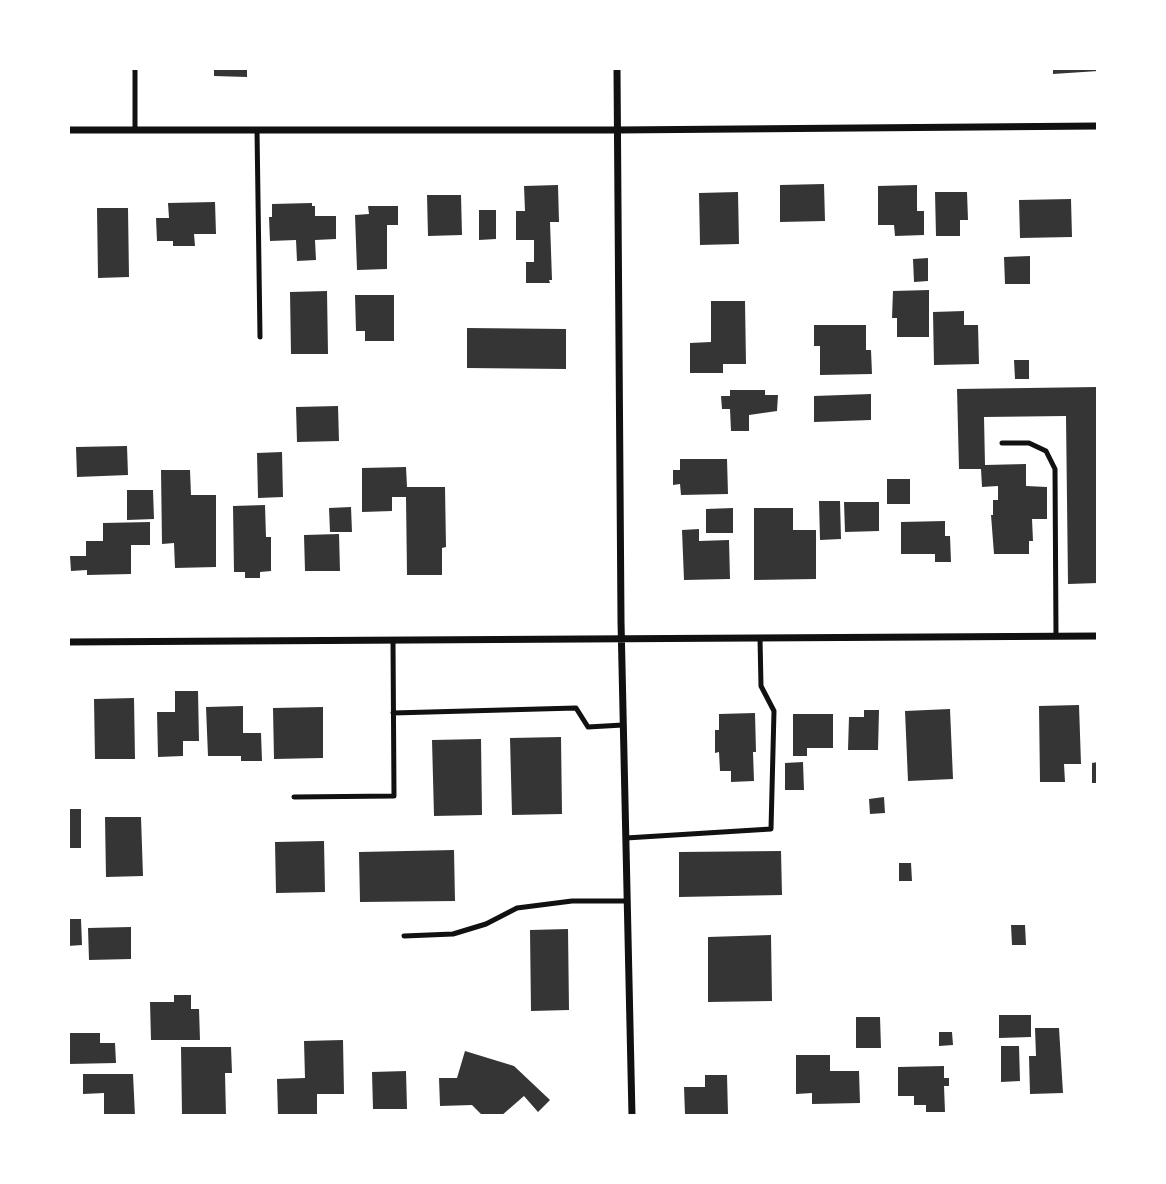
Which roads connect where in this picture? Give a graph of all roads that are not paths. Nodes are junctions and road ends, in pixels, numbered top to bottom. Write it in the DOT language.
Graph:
graph roads {
  1 [pos="135,68"];
  2 [pos="617,68"];
  3 [pos="1098,126"];
  4 [pos="68,130"];
  5 [pos="135,130"];
  6 [pos="257,130"];
  7 [pos="618,130"];
  8 [pos="260,337"];
  9 [pos="1002,443"];
  10 [pos="1056,636"];
  11 [pos="1098,636"];
  12 [pos="760,638"];
  13 [pos="621,640"];
  14 [pos="393,641"];
  15 [pos="68,642"];
  16 [pos="393,713"];
  17 [pos="623,725"];
  18 [pos="294,797"];
  19 [pos="626,838"];
  20 [pos="627,901"];
  21 [pos="404,936"];
  22 [pos="632,1116"];
  1 -- 5 [label="lane"];
  2 -- 7 [label="street"];
  3 -- 7 [label="street"];
  4 -- 5 [label="street"];
  5 -- 6 [label="street"];
  6 -- 7 [label="street"];
  6 -- 8 [label="lane"];
  7 -- 13 [label="street"];
  9 -- 10 [label="lane"];
  10 -- 11 [label="street"];
  10 -- 12 [label="street"];
  12 -- 13 [label="street"];
  12 -- 19 [label="lane"];
  13 -- 14 [label="street"];
  13 -- 17 [label="street"];
  14 -- 15 [label="street"];
  14 -- 16 [label="lane"];
  16 -- 17 [label="lane"];
  16 -- 18 [label="lane"];
  17 -- 19 [label="street"];
  19 -- 20 [label="street"];
  20 -- 21 [label="lane"];
  20 -- 22 [label="street"];
}
